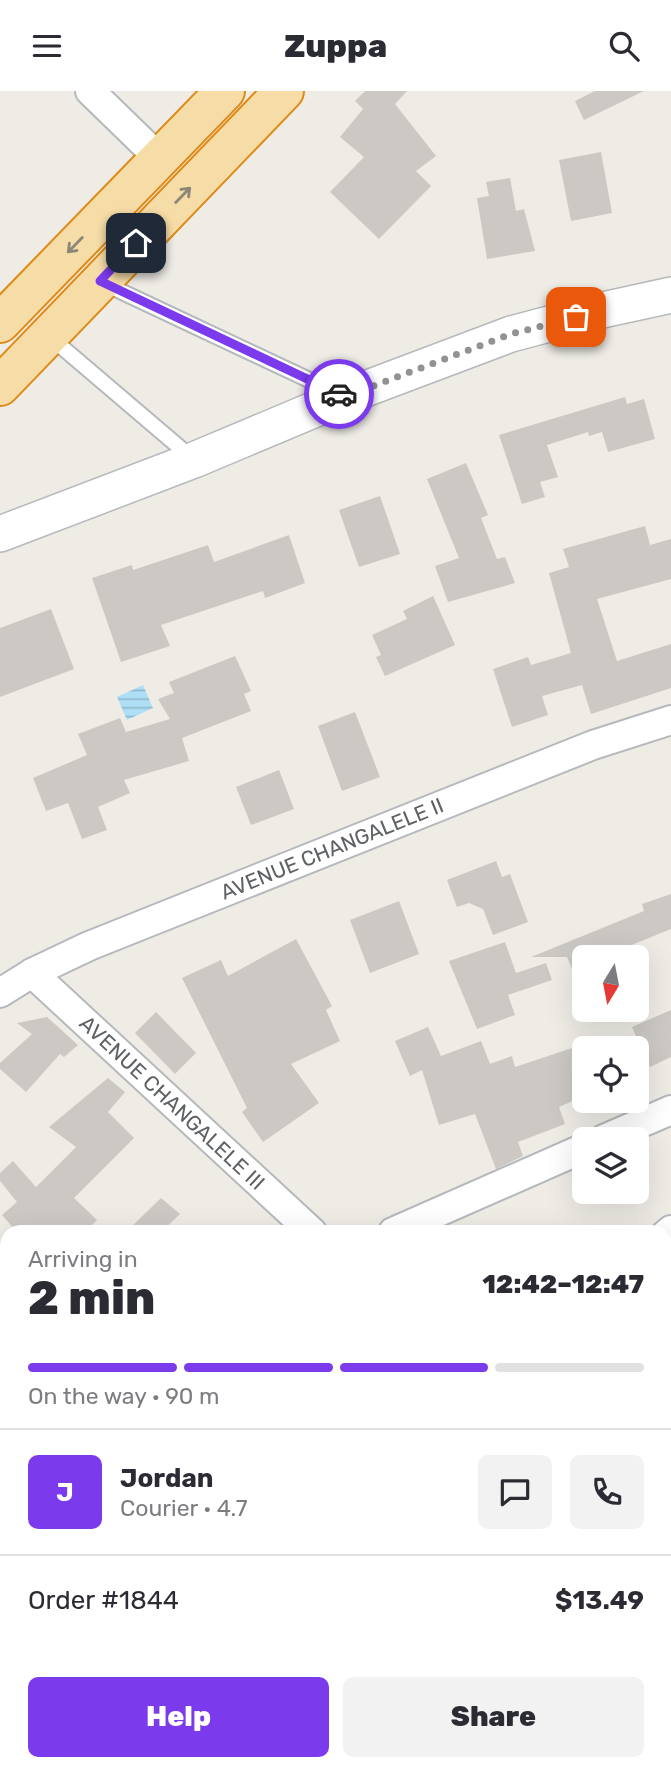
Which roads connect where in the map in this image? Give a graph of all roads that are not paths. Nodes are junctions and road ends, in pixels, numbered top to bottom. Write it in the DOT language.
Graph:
graph roads {
  1 [pos="90,91"];
  2 [pos="225,91"];
  3 [pos="284,91"];
  4 [pos="159,158"];
  5 [pos="100,281"];
  6 [pos="671,295"];
  7 [pos="0,323"];
  8 [pos="49,337"];
  9 [pos="0,386"];
  10 [pos="344,397"];
  11 [pos="194,460"];
  12 [pos="0,534"];
  13 [pos="671,720"];
  14 [pos="32,973"];
  15 [pos="0,993"];
  16 [pos="671,1110"];
  17 [pos="632,1127"];
  18 [pos="572,1153"];
  19 [pos="304,1225"];
  20 [pos="409,1225"];
  1 -- 4 [label="street"];
  2 -- 4 [label="highway"];
  5 -- 3 [label="highway, one-way"];
  4 -- 7 [label="highway, one-way"];
  5 -- 8 [label="highway"];
  5 -- 10 [label="lane"];
  6 -- 10 [label="street"];
  8 -- 9 [label="highway"];
  8 -- 11 [label="lane"];
  10 -- 11 [label="street"];
  11 -- 12 [label="street"];
  13 -- 14 [label="street, AVENUE CHANGALELE II"];
  14 -- 15 [label="street, AVENUE CHANGALELE II"];
  14 -- 19 [label="street, AVENUE CHANGALELE III"];
  16 -- 17 [label="street"];
  18 -- 20 [label="street"];
}
